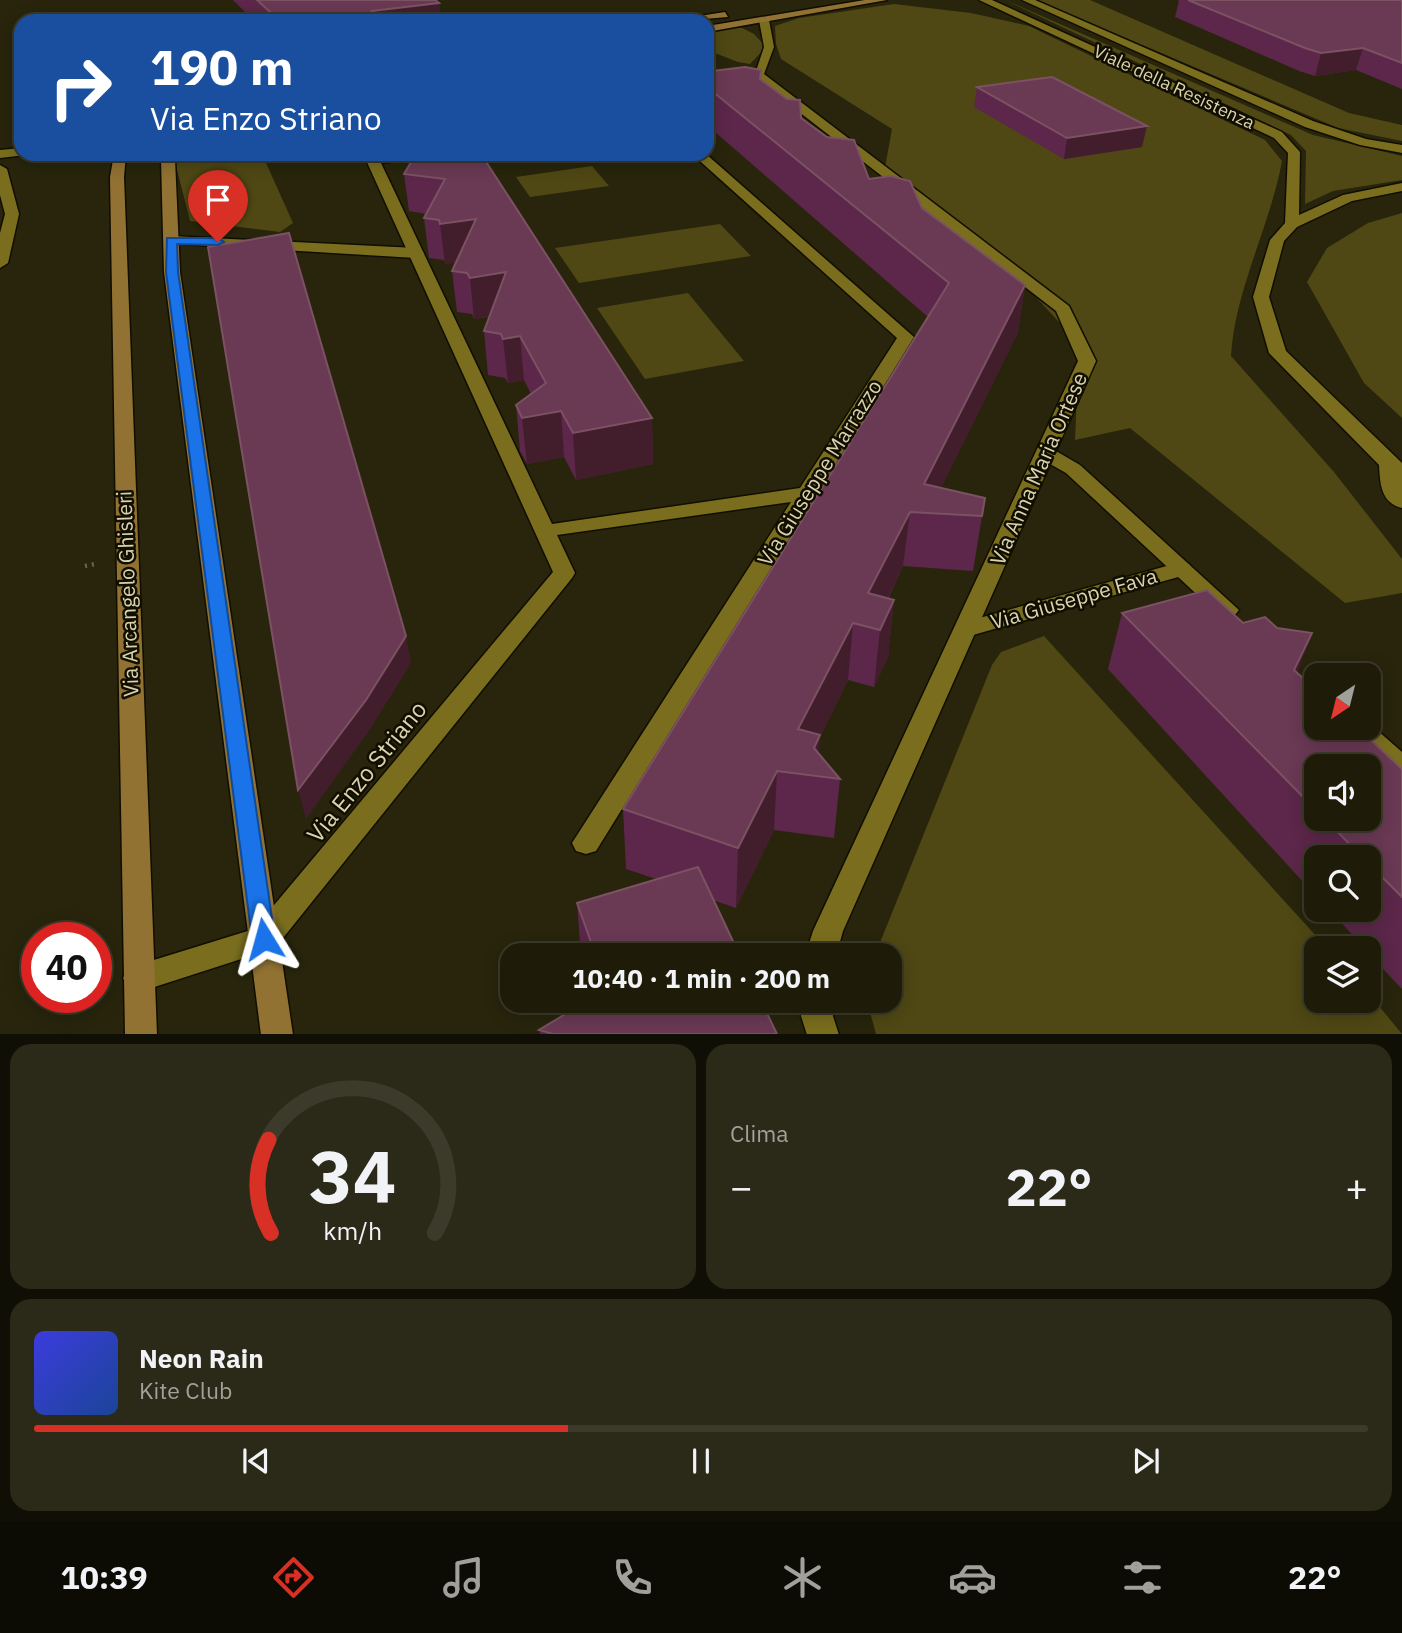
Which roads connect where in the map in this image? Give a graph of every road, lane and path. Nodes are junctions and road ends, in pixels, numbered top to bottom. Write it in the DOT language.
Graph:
graph roads {
  1 [pos="820,0"];
  2 [pos="882,0"];
  3 [pos="984,0"];
  4 [pos="1027,0"];
  5 [pos="714,17"];
  6 [pos="764,20"];
  7 [pos="714,28"];
  8 [pos="1402,149"];
  9 [pos="119,161"];
  10 [pos="170,161"];
  11 [pos="373,161"];
  12 [pos="706,161"];
  13 [pos="0,169"];
  14 [pos="1402,187"];
  15 [pos="1292,224"];
  16 [pos="171,240"];
  17 [pos="416,253"];
  18 [pos="0,262"];
  19 [pos="1046,454"];
  20 [pos="1396,468"];
  21 [pos="808,492"];
  22 [pos="1402,502"];
  23 [pos="544,531"];
  24 [pos="1181,569"];
  25 [pos="1243,625"];
  26 [pos="966,629"];
  27 [pos="1372,740"];
  28 [pos="1402,767"];
  29 [pos="586,843"];
  30 [pos="264,939"];
  31 [pos="824,943"];
  32 [pos="139,978"];
  33 [pos="817,1013"];
  34 [pos="141,1034"];
  35 [pos="277,1034"];
  36 [pos="822,1034"];
  1 -- 5 [label="street"];
  2 -- 6 [label="street"];
  3 -- 15 [label="street, Viale della Resistenza"];
  4 -- 8 [label="street, Viale della Resistenza"];
  6 -- 7 [label="street"];
  6 -- 19 [label="street, Via Anna Maria Ortese"];
  9 -- 32 [label="street, Via Arcangelo Ghisleri"];
  10 -- 16 [label="street"];
  11 -- 17 [label="street, Via Enzo Striano"];
  12 -- 21 [label="street, Via Giuseppe Marrazzo"];
  13 -- 18 [label="street"];
  14 -- 15 [label="street"];
  15 -- 20 [label="street"];
  16 -- 17 [label="street"];
  16 -- 30 [label="street"];
  17 -- 23 [label="street, Via Enzo Striano"];
  19 -- 24 [label="street, Via Giuseppe Fava"];
  19 -- 26 [label="street, Via Anna Maria Ortese"];
  20 -- 22 [label="street"];
  21 -- 23 [label="street"];
  21 -- 29 [label="street, Via Giuseppe Marrazzo"];
  23 -- 30 [label="street, Via Enzo Striano"];
  24 -- 25 [label="street, Via Giuseppe Fava"];
  24 -- 26 [label="street, Via Giuseppe Fava"];
  26 -- 31 [label="street, Via Anna Maria Ortese"];
  27 -- 28 [label="street"];
  30 -- 32 [label="street"];
  30 -- 35 [label="street"];
  32 -- 34 [label="street, Via Arcangelo Ghisleri"];
  33 -- 36 [label="street"];
}
